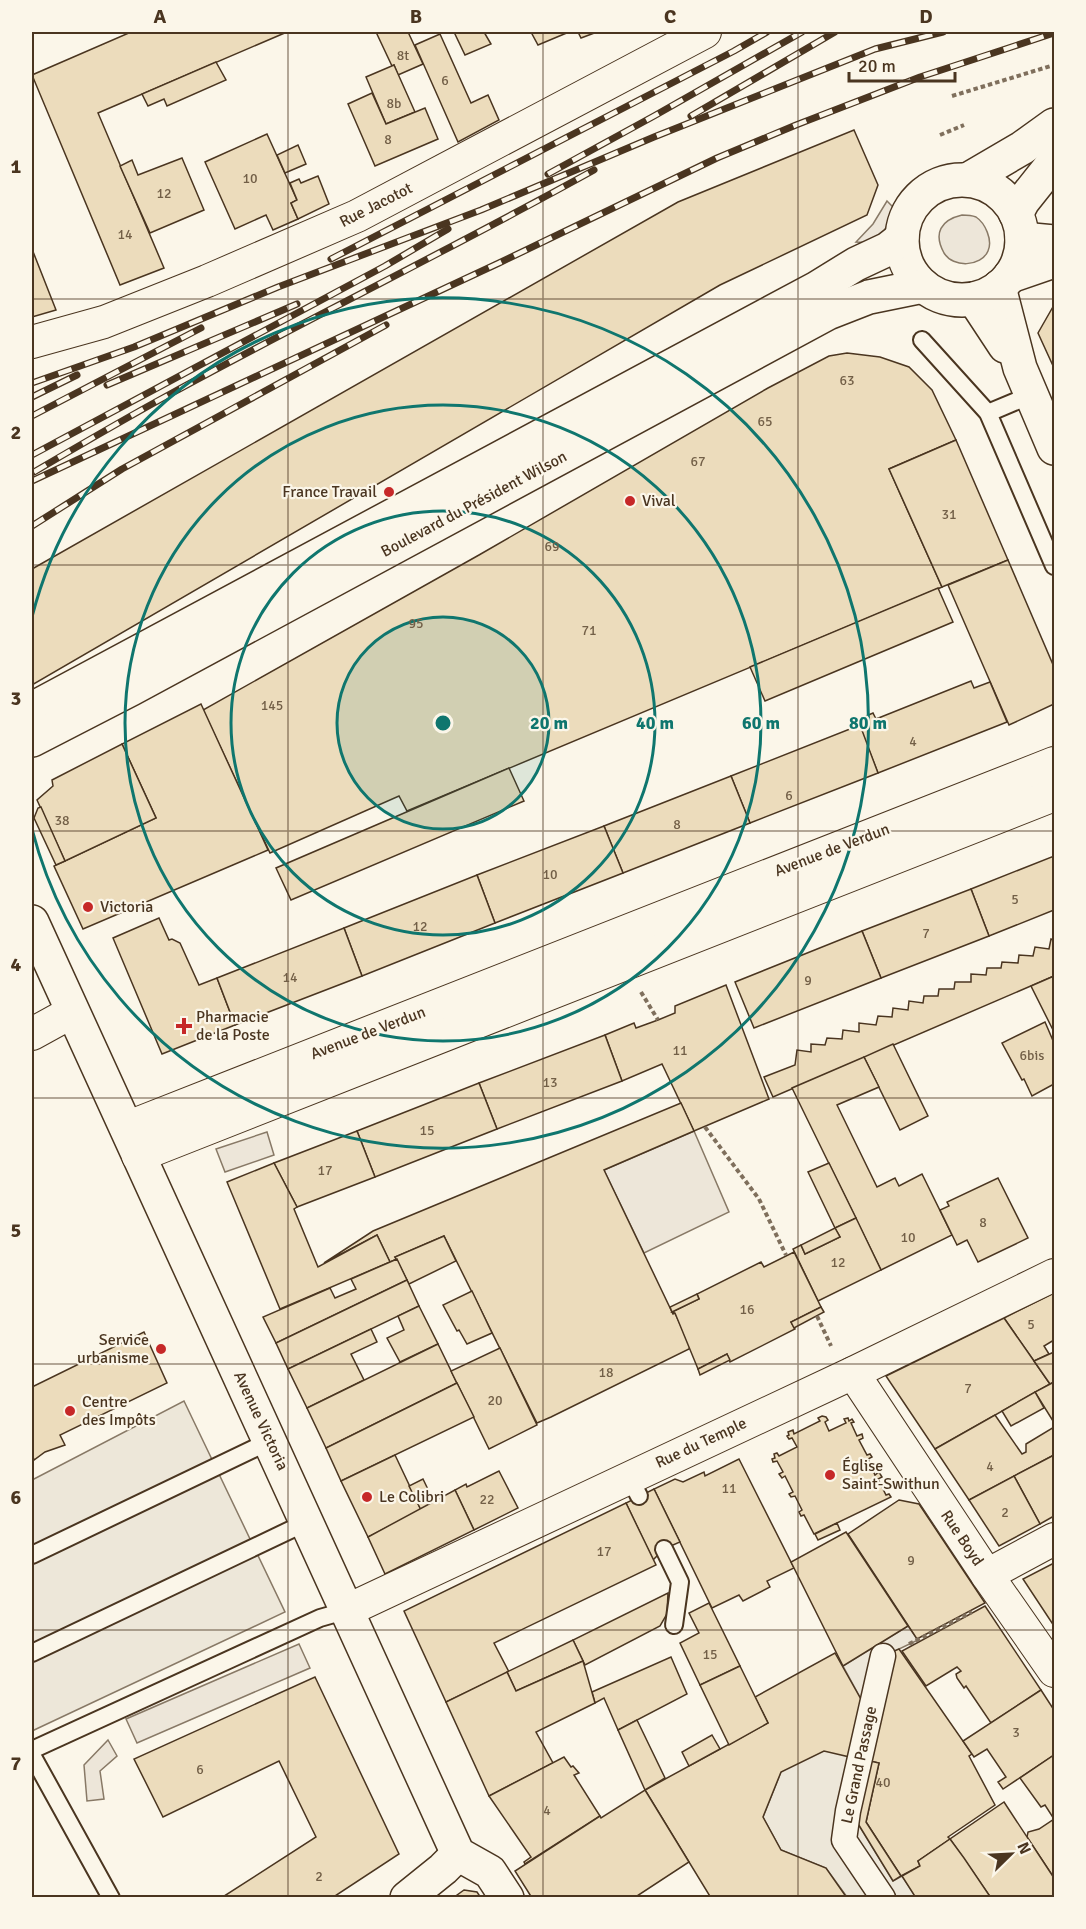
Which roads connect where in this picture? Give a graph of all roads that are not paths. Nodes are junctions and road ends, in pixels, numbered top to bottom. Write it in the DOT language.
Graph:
graph roads {
  1 [pos="705,32"];
  2 [pos="1054,125"];
  3 [pos="1054,162"];
  4 [pos="969,179"];
  5 [pos="1019,227"];
  6 [pos="902,238"];
  7 [pos="1054,242"];
  8 [pos="1054,261"];
  9 [pos="923,286"];
  10 [pos="995,287"];
  11 [pos="922,340"];
  12 [pos="32,342"];
  13 [pos="1025,381"];
  14 [pos="988,413"];
  15 [pos="1054,448"];
  16 [pos="1054,566"];
  17 [pos="32,709"];
  18 [pos="32,740"];
  19 [pos="1054,763"];
  20 [pos="1054,795"];
  21 [pos="32,925"];
  22 [pos="615,951"];
  23 [pos="72,1012"];
  24 [pos="32,1034"];
  25 [pos="132,1142"];
  26 [pos="1054,1275"];
  27 [pos="853,1373"];
  28 [pos="270,1441"];
  29 [pos="307,1522"];
  30 [pos="1054,1539"];
  31 [pos="664,1549"];
  32 [pos="32,1555"];
  33 [pos="994,1586"];
  34 [pos="348,1610"];
  35 [pos="674,1625"];
  36 [pos="32,1653"];
  37 [pos="883,1656"];
  38 [pos="1054,1671"];
  39 [pos="32,1750"];
  40 [pos="32,1755"];
  41 [pos="458,1854"];
  42 [pos="111,1898"];
  43 [pos="407,1898"];
  44 [pos="507,1898"];
  45 [pos="884,1898"];
  1 -- 12 [label="street, Rue Jacotot"];
  2 -- 4 [label="main road"];
  3 -- 5 [label="main road"];
  4 -- 5 [label="main road"];
  4 -- 6 [label="main road"];
  5 -- 7 [label="main road"];
  5 -- 10 [label="main road"];
  6 -- 9 [label="main road"];
  6 -- 17 [label="main road, Boulevard du Président Wilson"];
  8 -- 10 [label="main road"];
  9 -- 10 [label="main road"];
  9 -- 18 [label="main road, Boulevard du Président Wilson"];
  10 -- 13 [label="main road"];
  11 -- 14 [label="lane"];
  13 -- 14 [label="lane"];
  13 -- 15 [label="main road"];
  14 -- 16 [label="lane"];
  19 -- 22 [label="street, Avenue de Verdun"];
  20 -- 22 [label="street, Avenue de Verdun"];
  21 -- 23 [label="main road, Avenue Victoria"];
  22 -- 25 [label="street, Avenue de Verdun"];
  23 -- 24 [label="street"];
  23 -- 25 [label="main road, Avenue Victoria"];
  25 -- 28 [label="main road, Avenue Victoria"];
  26 -- 27 [label="street, Rue du Temple"];
  27 -- 33 [label="street, Rue Boyd"];
  27 -- 34 [label="street, Rue du Temple"];
  28 -- 29 [label="main road, Avenue Victoria"];
  28 -- 32 [label="lane"];
  29 -- 34 [label="main road, Avenue Victoria"];
  29 -- 36 [label="lane"];
  30 -- 33 [label="street"];
  31 -- 35 [label="lane"];
  33 -- 38 [label="street, Rue Boyd"];
  34 -- 39 [label="lane"];
  34 -- 41 [label="main road, Avenue Victoria"];
  37 -- 45 [label="street, Le Grand Passage"];
  40 -- 42 [label="lane"];
  41 -- 43 [label="main road"];
  41 -- 44 [label="main road"];
}
